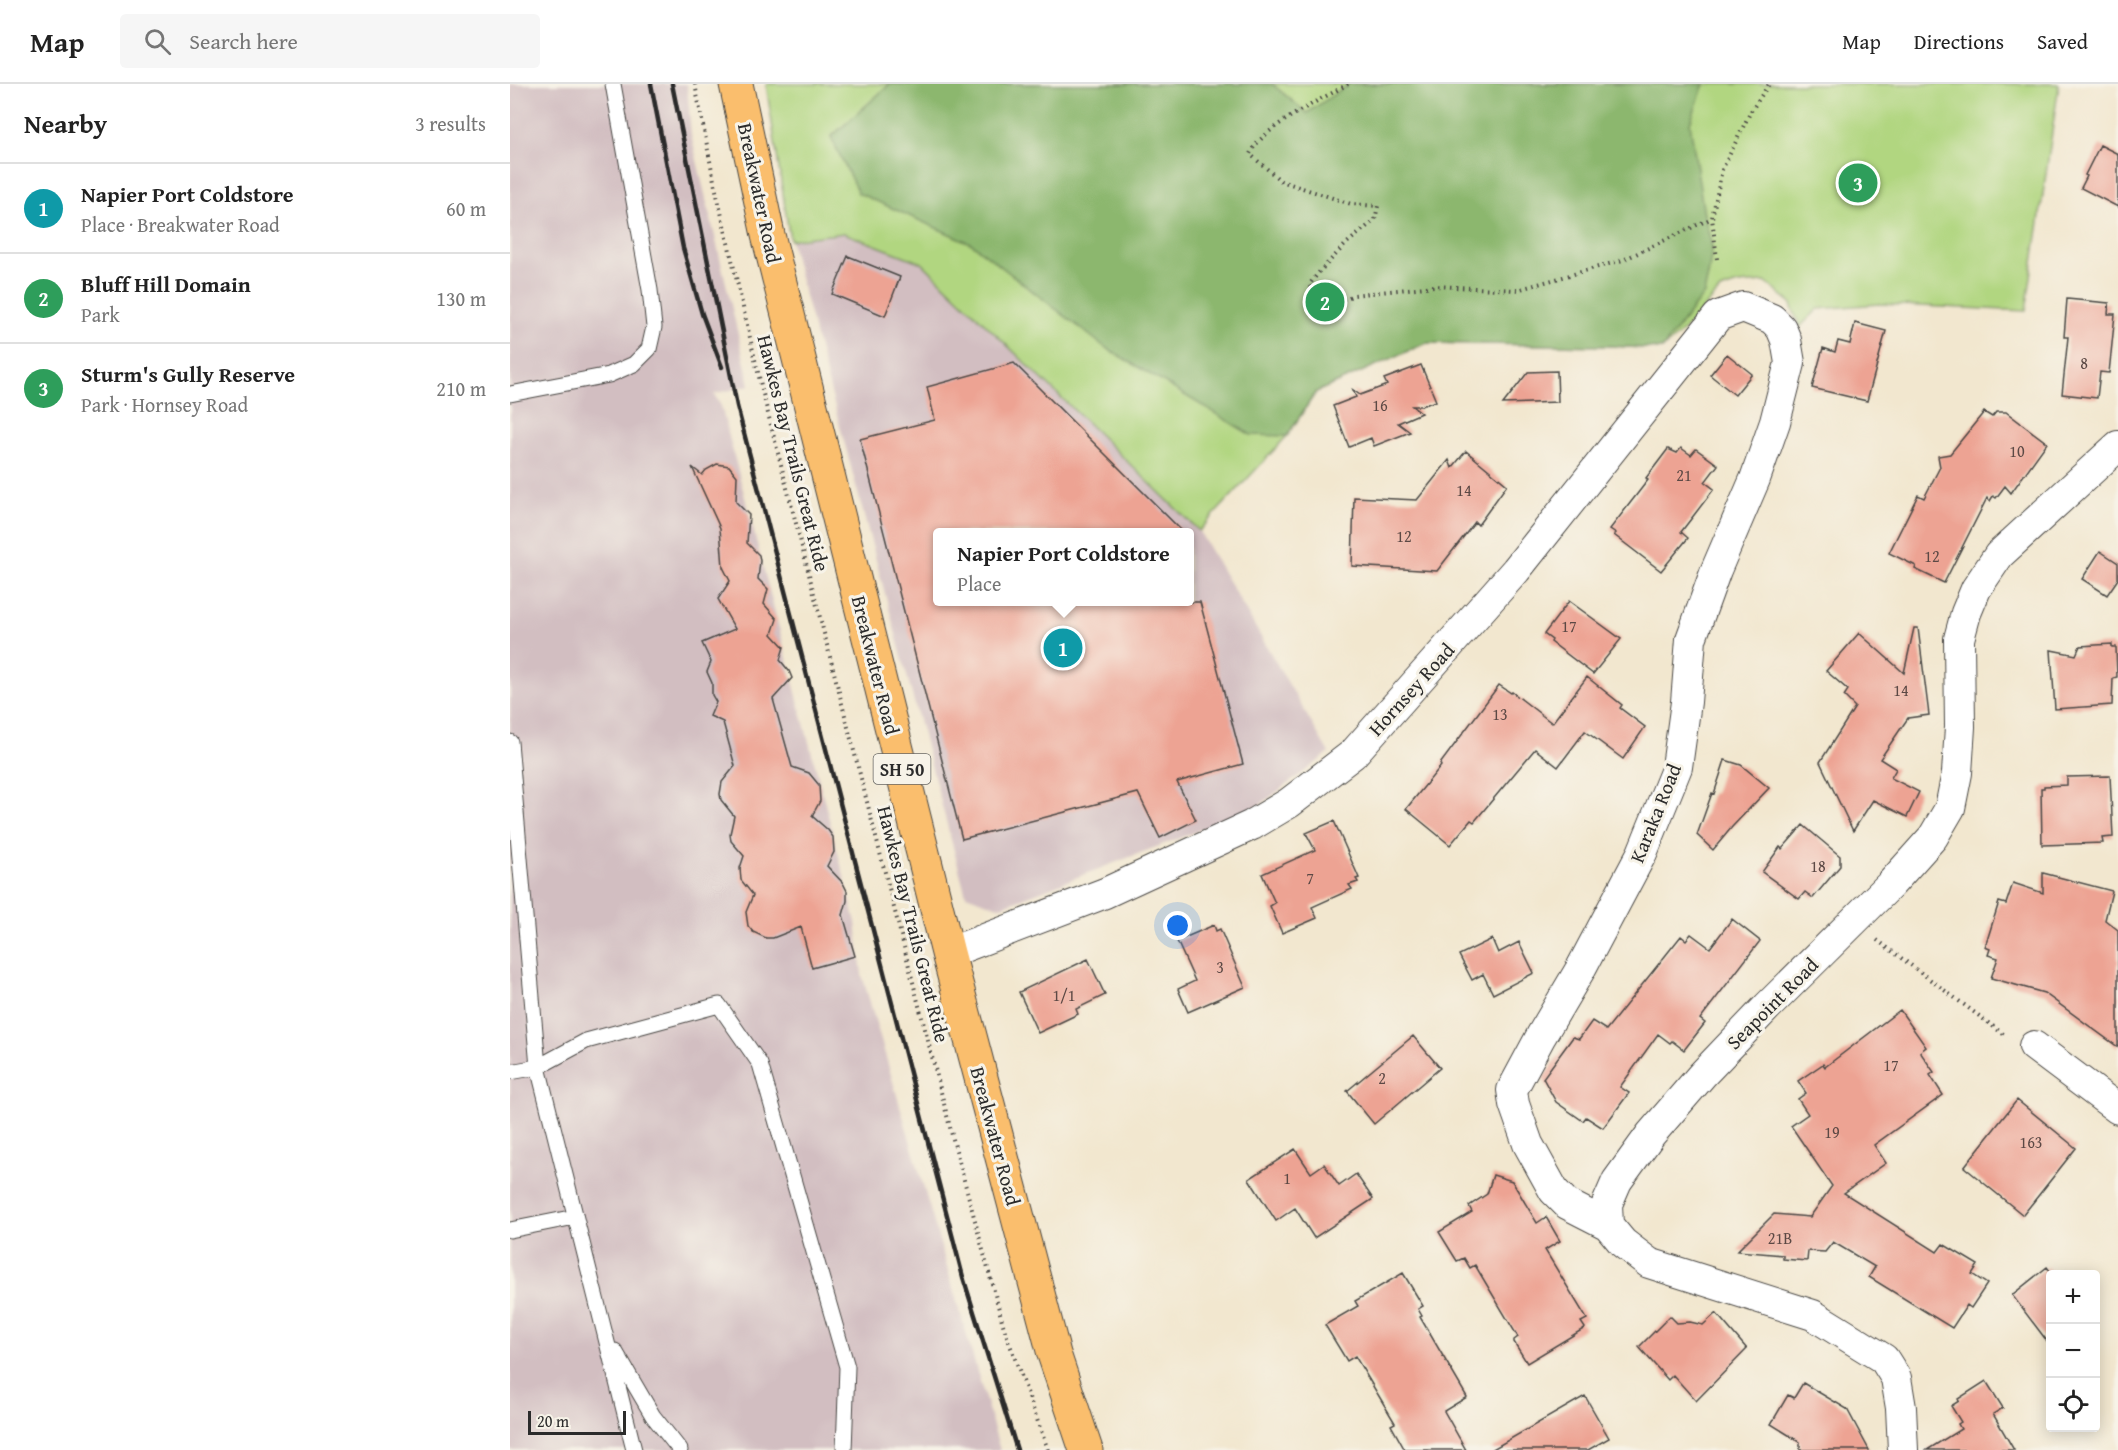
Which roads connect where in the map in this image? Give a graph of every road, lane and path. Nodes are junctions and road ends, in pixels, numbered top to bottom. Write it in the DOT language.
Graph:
graph roads {
  1 [pos="613,84"];
  2 [pos="695,84"];
  3 [pos="736,84"];
  4 [pos="1348,84"];
  5 [pos="1769,84"];
  6 [pos="1712,218"];
  7 [pos="1717,259"];
  8 [pos="1772,319"];
  9 [pos="510,394"];
  10 [pos="2118,446"];
  11 [pos="510,742"];
  12 [pos="1853,922"];
  13 [pos="948,953"];
  14 [pos="2007,1036"];
  15 [pos="2034,1046"];
  16 [pos="538,1067"];
  17 [pos="510,1072"];
  18 [pos="2118,1109"];
  19 [pos="575,1217"];
  20 [pos="1608,1225"];
  21 [pos="510,1230"];
  22 [pos="604,1332"];
  23 [pos="634,1450"];
  24 [pos="680,1450"];
  25 [pos="844,1450"];
  26 [pos="1048,1450"];
  27 [pos="1086,1450"];
  28 [pos="1903,1450"];
  1 -- 9 [label="lane"];
  2 -- 26 [label="path, Hawkes Bay Trails Great Ride"];
  3 -- 13 [label="highway, Breakwater Road / SH 50"];
  4 -- 6 [label="path"];
  5 -- 6 [label="path"];
  6 -- 7 [label="path"];
  8 -- 13 [label="street, Hornsey Road"];
  8 -- 20 [label="street, Karaka Road"];
  10 -- 12 [label="street, Seapoint Road"];
  11 -- 16 [label="lane"];
  12 -- 14 [label="path"];
  12 -- 20 [label="street, Seapoint Road"];
  13 -- 27 [label="highway, Breakwater Road / SH 50"];
  15 -- 18 [label="street"];
  16 -- 17 [label="lane"];
  16 -- 19 [label="lane"];
  16 -- 25 [label="lane"];
  19 -- 21 [label="lane"];
  19 -- 22 [label="lane"];
  20 -- 28 [label="street"];
  22 -- 23 [label="lane"];
  22 -- 24 [label="lane"];
}
